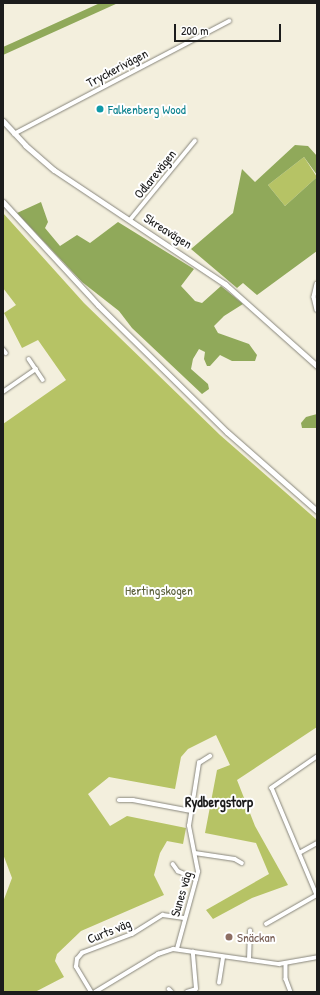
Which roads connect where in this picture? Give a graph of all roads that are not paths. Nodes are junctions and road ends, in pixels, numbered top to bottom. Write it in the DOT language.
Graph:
graph roads {
  1 [pos="229,21"];
  2 [pos="3,121"];
  3 [pos="14,134"];
  4 [pos="195,141"];
  5 [pos="3,202"];
  6 [pos="130,220"];
  7 [pos="317,284"];
  8 [pos="317,310"];
  9 [pos="3,349"];
  10 [pos="6,353"];
  11 [pos="29,359"];
  12 [pos="317,366"];
  13 [pos="36,369"];
  14 [pos="44,380"];
  15 [pos="3,392"];
  16 [pos="317,511"];
  17 [pos="210,756"];
  18 [pos="317,757"];
  19 [pos="119,800"];
  20 [pos="191,810"];
  21 [pos="317,843"];
  22 [pos="301,852"];
  23 [pos="195,853"];
  24 [pos="172,864"];
  25 [pos="242,864"];
  26 [pos="196,879"];
  27 [pos="317,895"];
  28 [pos="184,918"];
  29 [pos="266,924"];
  30 [pos="250,931"];
  31 [pos="177,950"];
  32 [pos="193,952"];
  33 [pos="223,957"];
  34 [pos="317,957"];
  35 [pos="249,960"];
  36 [pos="286,964"];
  37 [pos="219,982"];
  38 [pos="91,992"];
  39 [pos="95,992"];
  40 [pos="187,992"];
  41 [pos="291,992"];
  1 -- 3 [label="street, Tryckerivägen"];
  2 -- 3 [label="main road, Skreavägen"];
  3 -- 6 [label="main road, Skreavägen"];
  4 -- 6 [label="street, Odlarevägen"];
  5 -- 16 [label="main road"];
  6 -- 12 [label="main road, Skreavägen"];
  7 -- 8 [label="street"];
  9 -- 10 [label="street"];
  11 -- 13 [label="street"];
  13 -- 14 [label="street"];
  13 -- 15 [label="street"];
  17 -- 20 [label="street, Sunes väg"];
  18 -- 22 [label="street"];
  19 -- 20 [label="street"];
  20 -- 23 [label="street, Sunes väg"];
  21 -- 22 [label="street"];
  22 -- 27 [label="street"];
  23 -- 25 [label="street"];
  23 -- 26 [label="street, Sunes väg"];
  24 -- 26 [label="street"];
  26 -- 28 [label="street, Sunes väg"];
  27 -- 29 [label="street"];
  28 -- 31 [label="street, Sunes väg"];
  28 -- 38 [label="street, Curts väg"];
  30 -- 35 [label="street"];
  31 -- 32 [label="street"];
  31 -- 39 [label="street"];
  32 -- 33 [label="street"];
  32 -- 40 [label="street"];
  33 -- 35 [label="street"];
  33 -- 37 [label="street"];
  34 -- 36 [label="street"];
  35 -- 36 [label="street"];
  36 -- 41 [label="street"];
}
